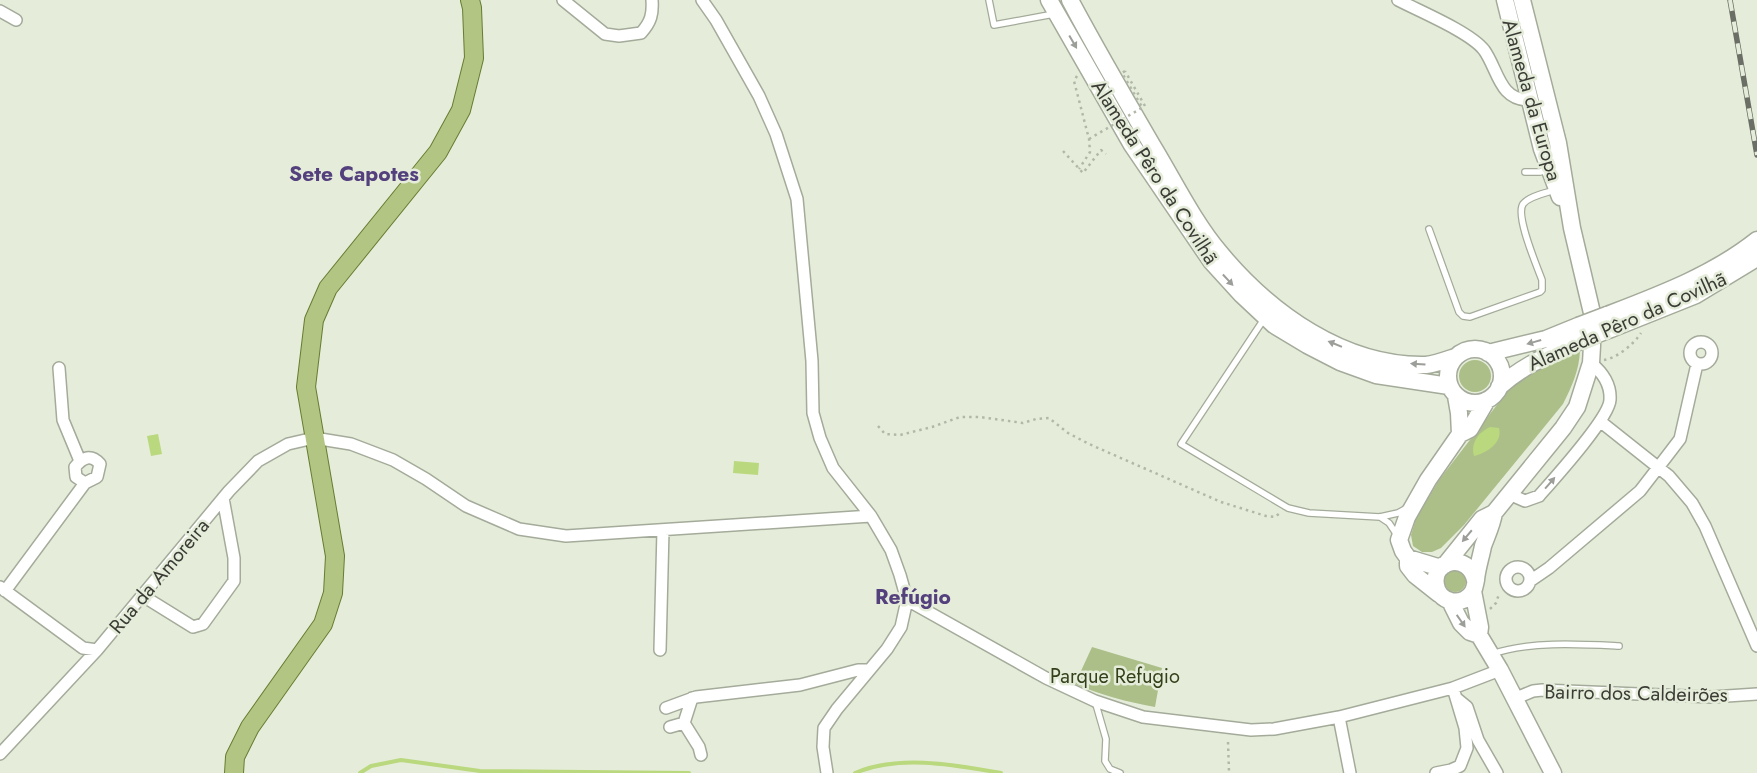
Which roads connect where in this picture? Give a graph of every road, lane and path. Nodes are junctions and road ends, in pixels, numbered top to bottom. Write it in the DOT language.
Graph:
graph roads {
  1 [pos="470,0"];
  2 [pos="563,0"];
  3 [pos="652,0"];
  4 [pos="702,0"];
  5 [pos="989,0"];
  6 [pos="1070,0"];
  7 [pos="1398,0"];
  8 [pos="1505,0"];
  9 [pos="1522,0"];
  10 [pos="1052,7"];
  11 [pos="0,12"];
  12 [pos="16,20"];
  13 [pos="1079,72"];
  14 [pos="1127,74"];
  15 [pos="1530,100"];
  16 [pos="1145,106"];
  17 [pos="1089,139"];
  18 [pos="1064,151"];
  19 [pos="1106,154"];
  20 [pos="1079,169"];
  21 [pos="1549,169"];
  22 [pos="1524,172"];
  23 [pos="1557,190"];
  24 [pos="1572,228"];
  25 [pos="1429,229"];
  26 [pos="1756,250"];
  27 [pos="1265,317"];
  28 [pos="1644,328"];
  29 [pos="1579,334"];
  30 [pos="1488,353"];
  31 [pos="1455,357"];
  32 [pos="1596,362"];
  33 [pos="1697,364"];
  34 [pos="60,368"];
  35 [pos="1499,387"];
  36 [pos="1453,391"];
  37 [pos="1487,400"];
  38 [pos="1601,422"];
  39 [pos="878,426"];
  40 [pos="1460,434"];
  41 [pos="314,438"];
  42 [pos="80,461"];
  43 [pos="1658,468"];
  44 [pos="84,483"];
  45 [pos="1509,494"];
  46 [pos="223,498"];
  47 [pos="1413,504"];
  48 [pos="1285,506"];
  49 [pos="1494,514"];
  50 [pos="871,516"];
  51 [pos="1380,517"];
  52 [pos="663,530"];
  53 [pos="1399,540"];
  54 [pos="1408,558"];
  55 [pos="1443,566"];
  56 [pos="1530,581"];
  57 [pos="1474,586"];
  58 [pos="3,589"];
  59 [pos="1499,594"];
  60 [pos="143,596"];
  61 [pos="1444,597"];
  62 [pos="906,600"];
  63 [pos="1489,610"];
  64 [pos="1479,635"];
  65 [pos="1619,646"];
  66 [pos="1757,646"];
  67 [pos="97,650"];
  68 [pos="660,650"];
  69 [pos="1490,655"];
  70 [pos="869,670"];
  71 [pos="1500,670"];
  72 [pos="1454,693"];
  73 [pos="1757,694"];
  74 [pos="692,698"];
  75 [pos="1516,698"];
  76 [pos="1096,701"];
  77 [pos="666,708"];
  78 [pos="1339,717"];
  79 [pos="684,723"];
  80 [pos="670,727"];
  81 [pos="1228,742"];
  82 [pos="0,754"];
  83 [pos="701,755"];
  84 [pos="1229,772"];
  85 [pos="234,773"];
  86 [pos="827,773"];
  87 [pos="1120,773"];
  88 [pos="1350,773"];
  89 [pos="1436,773"];
  90 [pos="1497,773"];
  91 [pos="1553,773"];
  1 -- 41 [label="main road"];
  2 -- 3 [label="street"];
  4 -- 50 [label="street"];
  5 -- 10 [label="lane"];
  31 -- 6 [label="main road, Alameda Pêro da Covilhã, one-way"];
  7 -- 15 [label="street"];
  8 -- 15 [label="main road, Alameda da Europa"];
  9 -- 24 [label="main road, Alameda da Europa"];
  10 -- 27 [label="main road, Alameda Pêro da Covilhã, one-way"];
  11 -- 12 [label="street"];
  13 -- 17 [label="path"];
  14 -- 16 [label="path, bridge"];
  15 -- 21 [label="main road, Alameda da Europa"];
  16 -- 16 [label="path, bridge"];
  16 -- 17 [label="path, bridge"];
  17 -- 20 [label="path"];
  18 -- 20 [label="path"];
  19 -- 20 [label="path"];
  21 -- 22 [label="lane"];
  21 -- 23 [label="main road, Alameda da Europa"];
  23 -- 24 [label="main road, Alameda da Europa"];
  23 -- 25 [label="lane"];
  24 -- 32 [label="main road, Alameda da Europa"];
  26 -- 29 [label="main road, Alameda Pêro da Covilhã, bridge"];
  27 -- 36 [label="main road, Alameda Pêro da Covilhã"];
  27 -- 48 [label="lane"];
  28 -- 32 [label="path"];
  29 -- 30 [label="main road, Alameda Pêro da Covilhã, one-way"];
  29 -- 35 [label="main road, Alameda Pêro da Covilhã"];
  30 -- 31 [label="main road, Alameda Pêro da Covilhã"];
  30 -- 35 [label="main road, Alameda Pêro da Covilhã"];
  31 -- 36 [label="main road"];
  32 -- 38 [label="street"];
  32 -- 45 [label="main road, Alameda da Europa"];
  33 -- 43 [label="street"];
  34 -- 42 [label="street"];
  35 -- 37 [label="main road, Alameda Pêro da Covilhã"];
  36 -- 37 [label="main road, Alameda Pêro da Covilhã"];
  36 -- 40 [label="main road"];
  37 -- 40 [label="main road"];
  38 -- 43 [label="street"];
  45 -- 38 [label="street, one-way"];
  39 -- 48 [label="path"];
  40 -- 47 [label="main road"];
  41 -- 46 [label="street, Rua da Amoreira"];
  41 -- 52 [label="street"];
  41 -- 85 [label="main road"];
  42 -- 44 [label="street"];
  42 -- 44 [label="street"];
  43 -- 56 [label="street"];
  43 -- 66 [label="street"];
  44 -- 58 [label="street"];
  45 -- 49 [label="main road, Alameda da Europa"];
  46 -- 60 [label="street, Rua da Amoreira"];
  46 -- 60 [label="street"];
  47 -- 51 [label="lane"];
  47 -- 53 [label="main road"];
  48 -- 51 [label="lane"];
  49 -- 55 [label="main road, Alameda da Europa, one-way"];
  49 -- 57 [label="main road, Alameda da Europa"];
  50 -- 52 [label="street"];
  50 -- 62 [label="street"];
  51 -- 53 [label="lane"];
  52 -- 68 [label="street"];
  53 -- 54 [label="main road"];
  54 -- 55 [label="main road"];
  54 -- 61 [label="main road"];
  55 -- 57 [label="main road"];
  55 -- 61 [label="main road"];
  57 -- 61 [label="main road"];
  57 -- 64 [label="main road"];
  58 -- 67 [label="street, Rua da Amoreira"];
  59 -- 63 [label="path"];
  60 -- 67 [label="street, Rua da Amoreira"];
  61 -- 64 [label="main road, one-way"];
  62 -- 70 [label="street"];
  62 -- 76 [label="street"];
  64 -- 69 [label="main road"];
  65 -- 69 [label="lane"];
  67 -- 82 [label="street"];
  69 -- 71 [label="main road"];
  70 -- 74 [label="street"];
  70 -- 86 [label="street"];
  71 -- 72 [label="street"];
  71 -- 75 [label="main road"];
  72 -- 78 [label="street"];
  72 -- 89 [label="street"];
  72 -- 90 [label="street"];
  73 -- 75 [label="street, Bairro dos Caldeirões"];
  74 -- 77 [label="street"];
  74 -- 79 [label="street"];
  75 -- 91 [label="main road"];
  76 -- 78 [label="street"];
  76 -- 87 [label="lane"];
  78 -- 88 [label="street"];
  79 -- 80 [label="street"];
  79 -- 83 [label="street"];
  81 -- 84 [label="path"];
}
